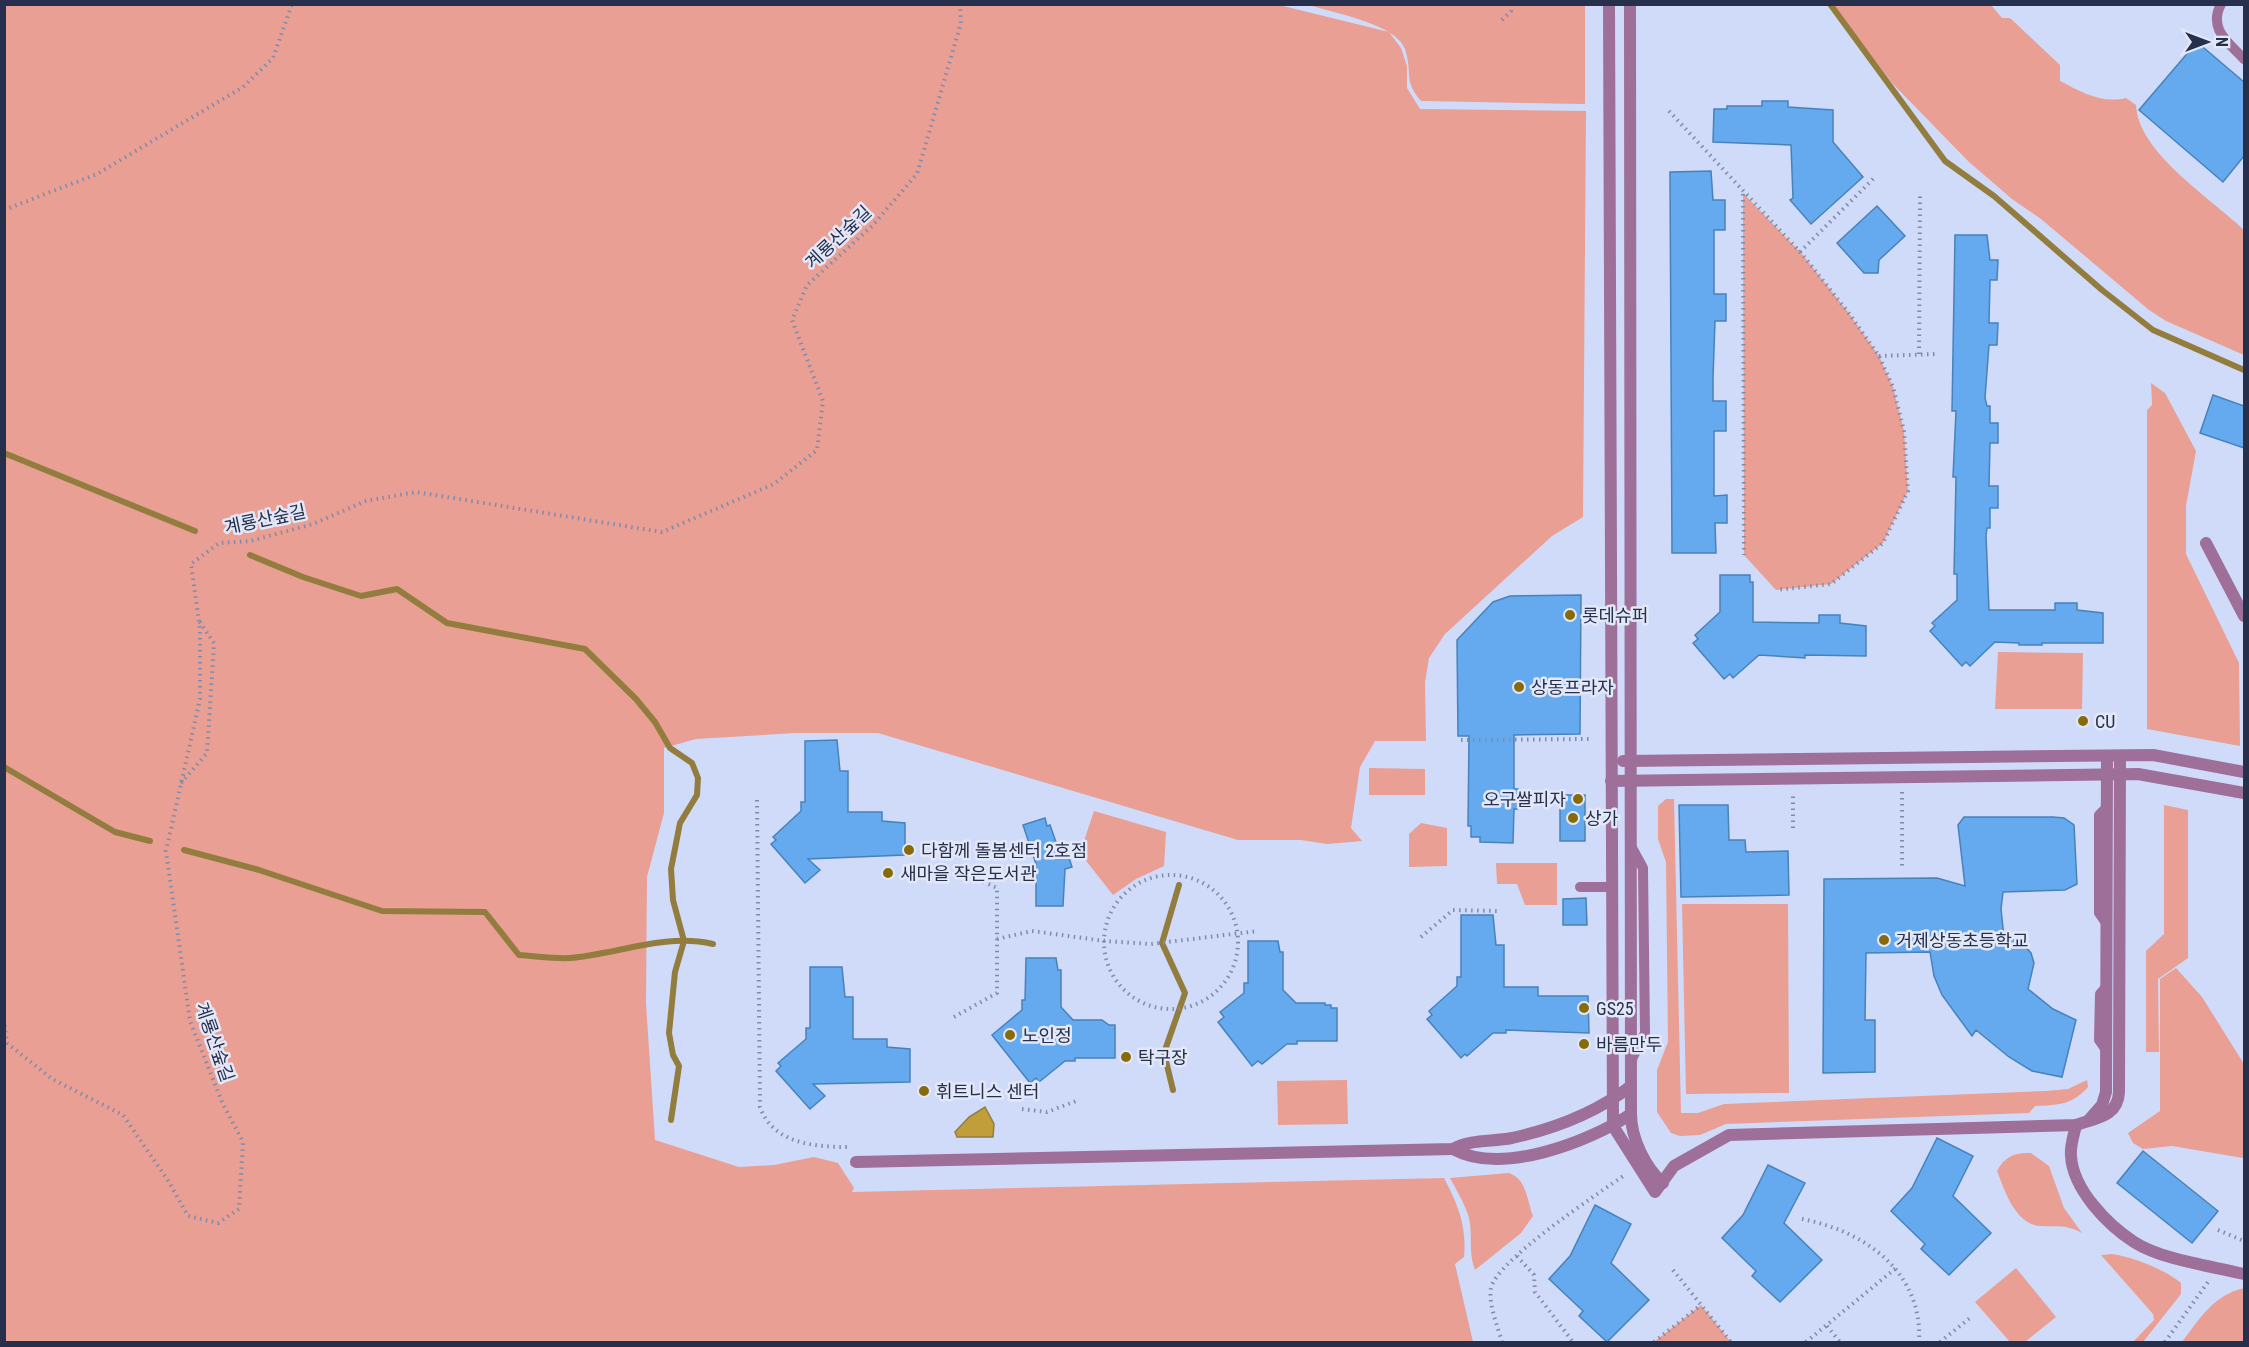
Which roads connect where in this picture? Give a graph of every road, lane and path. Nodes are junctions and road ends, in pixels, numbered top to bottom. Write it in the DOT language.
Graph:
graph roads {
  1 [pos="292,4"];
  2 [pos="960,4"];
  3 [pos="1510,4"];
  4 [pos="1526,4"];
  5 [pos="1539,4"];
  6 [pos="1554,4"];
  7 [pos="1563,4"];
  8 [pos="1570,4"];
  9 [pos="1580,4"];
  10 [pos="1609,4"];
  11 [pos="1630,4"];
  12 [pos="2221,4"];
  13 [pos="1502,20"];
  14 [pos="2244,59"];
  15 [pos="1669,111"];
  16 [pos="1876,176"];
  17 [pos="1743,193"];
  18 [pos="1920,196"];
  19 [pos="4,210"];
  20 [pos="1800,252"];
  21 [pos="1919,354"];
  22 [pos="1936,354"];
  23 [pos="1879,356"];
  24 [pos="2206,543"];
  25 [pos="1744,555"];
  26 [pos="1776,590"];
  27 [pos="2244,616"];
  28 [pos="199,621"];
  29 [pos="1591,739"];
  30 [pos="1461,740"];
  31 [pos="2120,756"];
  32 [pos="2107,757"];
  33 [pos="1611,760"];
  34 [pos="1629,761"];
  35 [pos="2244,772"];
  36 [pos="2121,774"];
  37 [pos="2107,775"];
  38 [pos="1629,779"];
  39 [pos="1611,781"];
  40 [pos="181,783"];
  41 [pos="1902,788"];
  42 [pos="1793,789"];
  43 [pos="2244,793"];
  44 [pos="757,800"];
  45 [pos="1793,828"];
  46 [pos="1902,867"];
  47 [pos="960,871"];
  48 [pos="1580,887"];
  49 [pos="1611,887"];
  50 [pos="1501,911"];
  51 [pos="1258,931"];
  52 [pos="1237,933"];
  53 [pos="1421,937"];
  54 [pos="997,939"];
  55 [pos="1105,941"];
  56 [pos="954,1017"];
  57 [pos="4,1019"];
  58 [pos="1631,1086"];
  59 [pos="1076,1101"];
  60 [pos="1612,1101"];
  61 [pos="1022,1109"];
  62 [pos="1631,1114"];
  63 [pos="2082,1123"];
  64 [pos="1613,1126"];
  65 [pos="855,1147"];
  66 [pos="1453,1149"];
  67 [pos="856,1162"];
  68 [pos="1626,1173"];
  69 [pos="1659,1188"];
  70 [pos="1802,1219"];
  71 [pos="2218,1230"];
  72 [pos="2244,1241"];
  73 [pos="1517,1256"];
  74 [pos="2213,1266"];
  75 [pos="1896,1268"];
  76 [pos="1673,1270"];
  77 [pos="2244,1274"];
  78 [pos="1701,1305"];
  79 [pos="1970,1317"];
  80 [pos="1827,1326"];
  81 [pos="1502,1342"];
  82 [pos="1573,1342"];
  83 [pos="1654,1342"];
  84 [pos="1731,1342"];
  85 [pos="1806,1342"];
  86 [pos="1840,1342"];
  87 [pos="1918,1342"];
  88 [pos="1940,1342"];
  89 [pos="2165,1342"];
  1 -- 19 [label="path"];
  2 -- 28 [label="path, 계룡산숲길"];
  3 -- 13 [label="path"];
  4 -- 5 [label="path"];
  6 -- 7 [label="path"];
  8 -- 9 [label="path"];
  10 -- 33 [label="street"];
  11 -- 34 [label="street"];
  12 -- 14 [label="lane"];
  15 -- 17 [label="path"];
  16 -- 20 [label="path"];
  17 -- 20 [label="path"];
  17 -- 25 [label="path"];
  18 -- 21 [label="path"];
  20 -- 23 [label="path"];
  21 -- 22 [label="path"];
  21 -- 23 [label="path"];
  23 -- 26 [label="path"];
  24 -- 27 [label="street"];
  28 -- 40 [label="path, 계룡산숲길"];
  28 -- 40 [label="path"];
  29 -- 30 [label="path"];
  31 -- 32 [label="street"];
  31 -- 35 [label="street"];
  31 -- 36 [label="street"];
  32 -- 34 [label="street"];
  32 -- 37 [label="street"];
  33 -- 34 [label="street"];
  33 -- 39 [label="street"];
  34 -- 38 [label="street"];
  36 -- 37 [label="street"];
  36 -- 43 [label="street"];
  36 -- 63 [label="street"];
  37 -- 38 [label="street"];
  37 -- 63 [label="street"];
  38 -- 39 [label="street"];
  38 -- 58 [label="street"];
  39 -- 49 [label="street"];
  40 -- 57 [label="path, 계룡산숲길"];
  41 -- 46 [label="path"];
  42 -- 45 [label="path"];
  44 -- 65 [label="path"];
  47 -- 54 [label="path"];
  48 -- 49 [label="lane"];
  49 -- 60 [label="street"];
  50 -- 53 [label="path"];
  51 -- 52 [label="path"];
  52 -- 55 [label="path"];
  52 -- 55 [label="path"];
  52 -- 55 [label="path"];
  54 -- 55 [label="path"];
  54 -- 56 [label="path"];
  58 -- 60 [label="street"];
  58 -- 62 [label="street"];
  59 -- 61 [label="path"];
  60 -- 64 [label="street"];
  60 -- 66 [label="street"];
  62 -- 64 [label="street"];
  62 -- 69 [label="street"];
  63 -- 69 [label="street"];
  63 -- 74 [label="street"];
  64 -- 66 [label="street"];
  64 -- 69 [label="street"];
  66 -- 67 [label="street"];
  68 -- 73 [label="path"];
  70 -- 75 [label="path"];
  71 -- 72 [label="path"];
  73 -- 81 [label="path"];
  73 -- 82 [label="path"];
  74 -- 77 [label="street"];
  74 -- 89 [label="path"];
  75 -- 80 [label="path"];
  75 -- 87 [label="path"];
  76 -- 78 [label="path"];
  78 -- 83 [label="path"];
  78 -- 84 [label="path"];
  79 -- 88 [label="path"];
  80 -- 85 [label="path"];
  80 -- 86 [label="path"];
}
